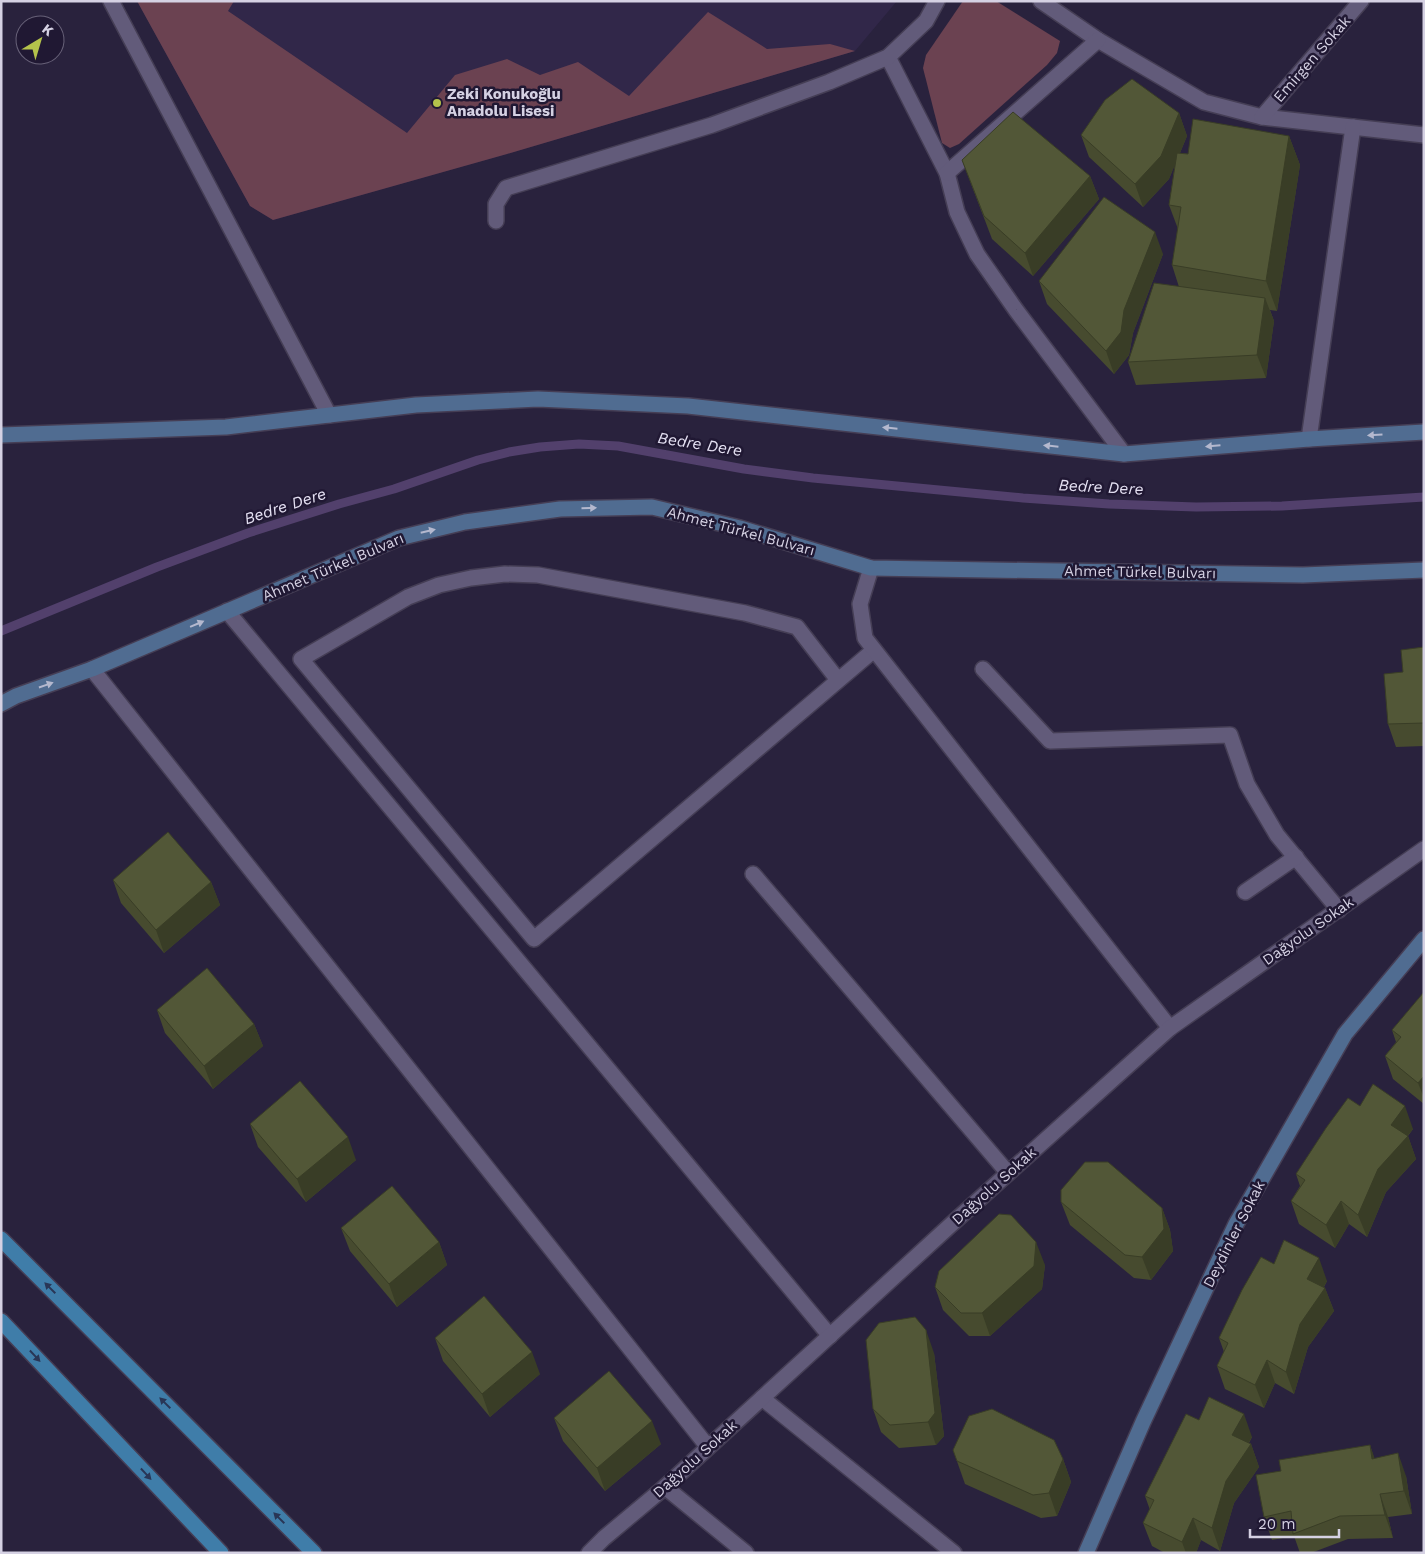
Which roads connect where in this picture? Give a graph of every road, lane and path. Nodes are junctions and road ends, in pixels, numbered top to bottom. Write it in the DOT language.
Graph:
graph roads {
  1 [pos="111,1"];
  2 [pos="937,1"];
  3 [pos="1041,1"];
  4 [pos="1362,1"];
  5 [pos="1098,40"];
  6 [pos="888,57"];
  7 [pos="1262,118"];
  8 [pos="1353,127"];
  9 [pos="1424,135"];
  10 [pos="947,173"];
  11 [pos="496,221"];
  12 [pos="329,415"];
  13 [pos="1424,432"];
  14 [pos="1,435"];
  15 [pos="1309,438"];
  16 [pos="1124,454"];
  17 [pos="871,568"];
  18 [pos="1424,570"];
  19 [pos="227,612"];
  20 [pos="874,650"];
  21 [pos="92,669"];
  22 [pos="983,669"];
  23 [pos="838,680"];
  24 [pos="1,704"];
  25 [pos="1424,849"];
  26 [pos="1296,858"];
  27 [pos="753,874"];
  28 [pos="1245,892"];
  29 [pos="1339,910"];
  30 [pos="1424,939"];
  31 [pos="1170,1028"];
  32 [pos="1008,1173"];
  33 [pos="1,1239"];
  34 [pos="1,1321"];
  35 [pos="830,1336"];
  36 [pos="762,1398"];
  37 [pos="708,1448"];
  38 [pos="665,1487"];
  39 [pos="221,1553"];
  40 [pos="314,1553"];
  41 [pos="589,1553"];
  42 [pos="746,1553"];
  43 [pos="954,1553"];
  44 [pos="1086,1553"];
  1 -- 12 [label="street"];
  2 -- 6 [label="street"];
  3 -- 5 [label="street"];
  4 -- 7 [label="street, Emirgen Sokak"];
  5 -- 7 [label="street"];
  5 -- 10 [label="street"];
  6 -- 10 [label="street"];
  6 -- 11 [label="street"];
  7 -- 8 [label="street"];
  8 -- 9 [label="street"];
  8 -- 15 [label="street"];
  10 -- 16 [label="street"];
  12 -- 14 [label="main road"];
  16 -- 12 [label="main road, one-way"];
  13 -- 15 [label="main road, one-way"];
  15 -- 16 [label="main road, one-way"];
  17 -- 18 [label="main road, Ahmet Türkel Bulvarı"];
  19 -- 17 [label="main road, Ahmet Türkel Bulvarı, one-way"];
  17 -- 20 [label="street"];
  21 -- 19 [label="main road, Ahmet Türkel Bulvarı, one-way"];
  19 -- 35 [label="street"];
  20 -- 23 [label="street"];
  20 -- 31 [label="street"];
  24 -- 21 [label="main road, Ahmet Türkel Bulvarı, one-way"];
  21 -- 37 [label="street"];
  22 -- 26 [label="street"];
  23 -- 23 [label="street"];
  25 -- 29 [label="street, Dağyolu Sokak"];
  26 -- 28 [label="street"];
  26 -- 29 [label="street"];
  27 -- 32 [label="street"];
  29 -- 31 [label="street, Dağyolu Sokak"];
  30 -- 44 [label="main road, Deydinler Sokak"];
  31 -- 32 [label="street, Dağyolu Sokak"];
  32 -- 35 [label="street, Dağyolu Sokak"];
  40 -- 33 [label="main road, one-way"];
  34 -- 39 [label="main road, one-way"];
  35 -- 36 [label="street, Dağyolu Sokak"];
  36 -- 37 [label="street, Dağyolu Sokak"];
  36 -- 43 [label="street"];
  37 -- 38 [label="street, Dağyolu Sokak"];
  38 -- 41 [label="street, Dağyolu Sokak"];
  38 -- 42 [label="street"];
}
